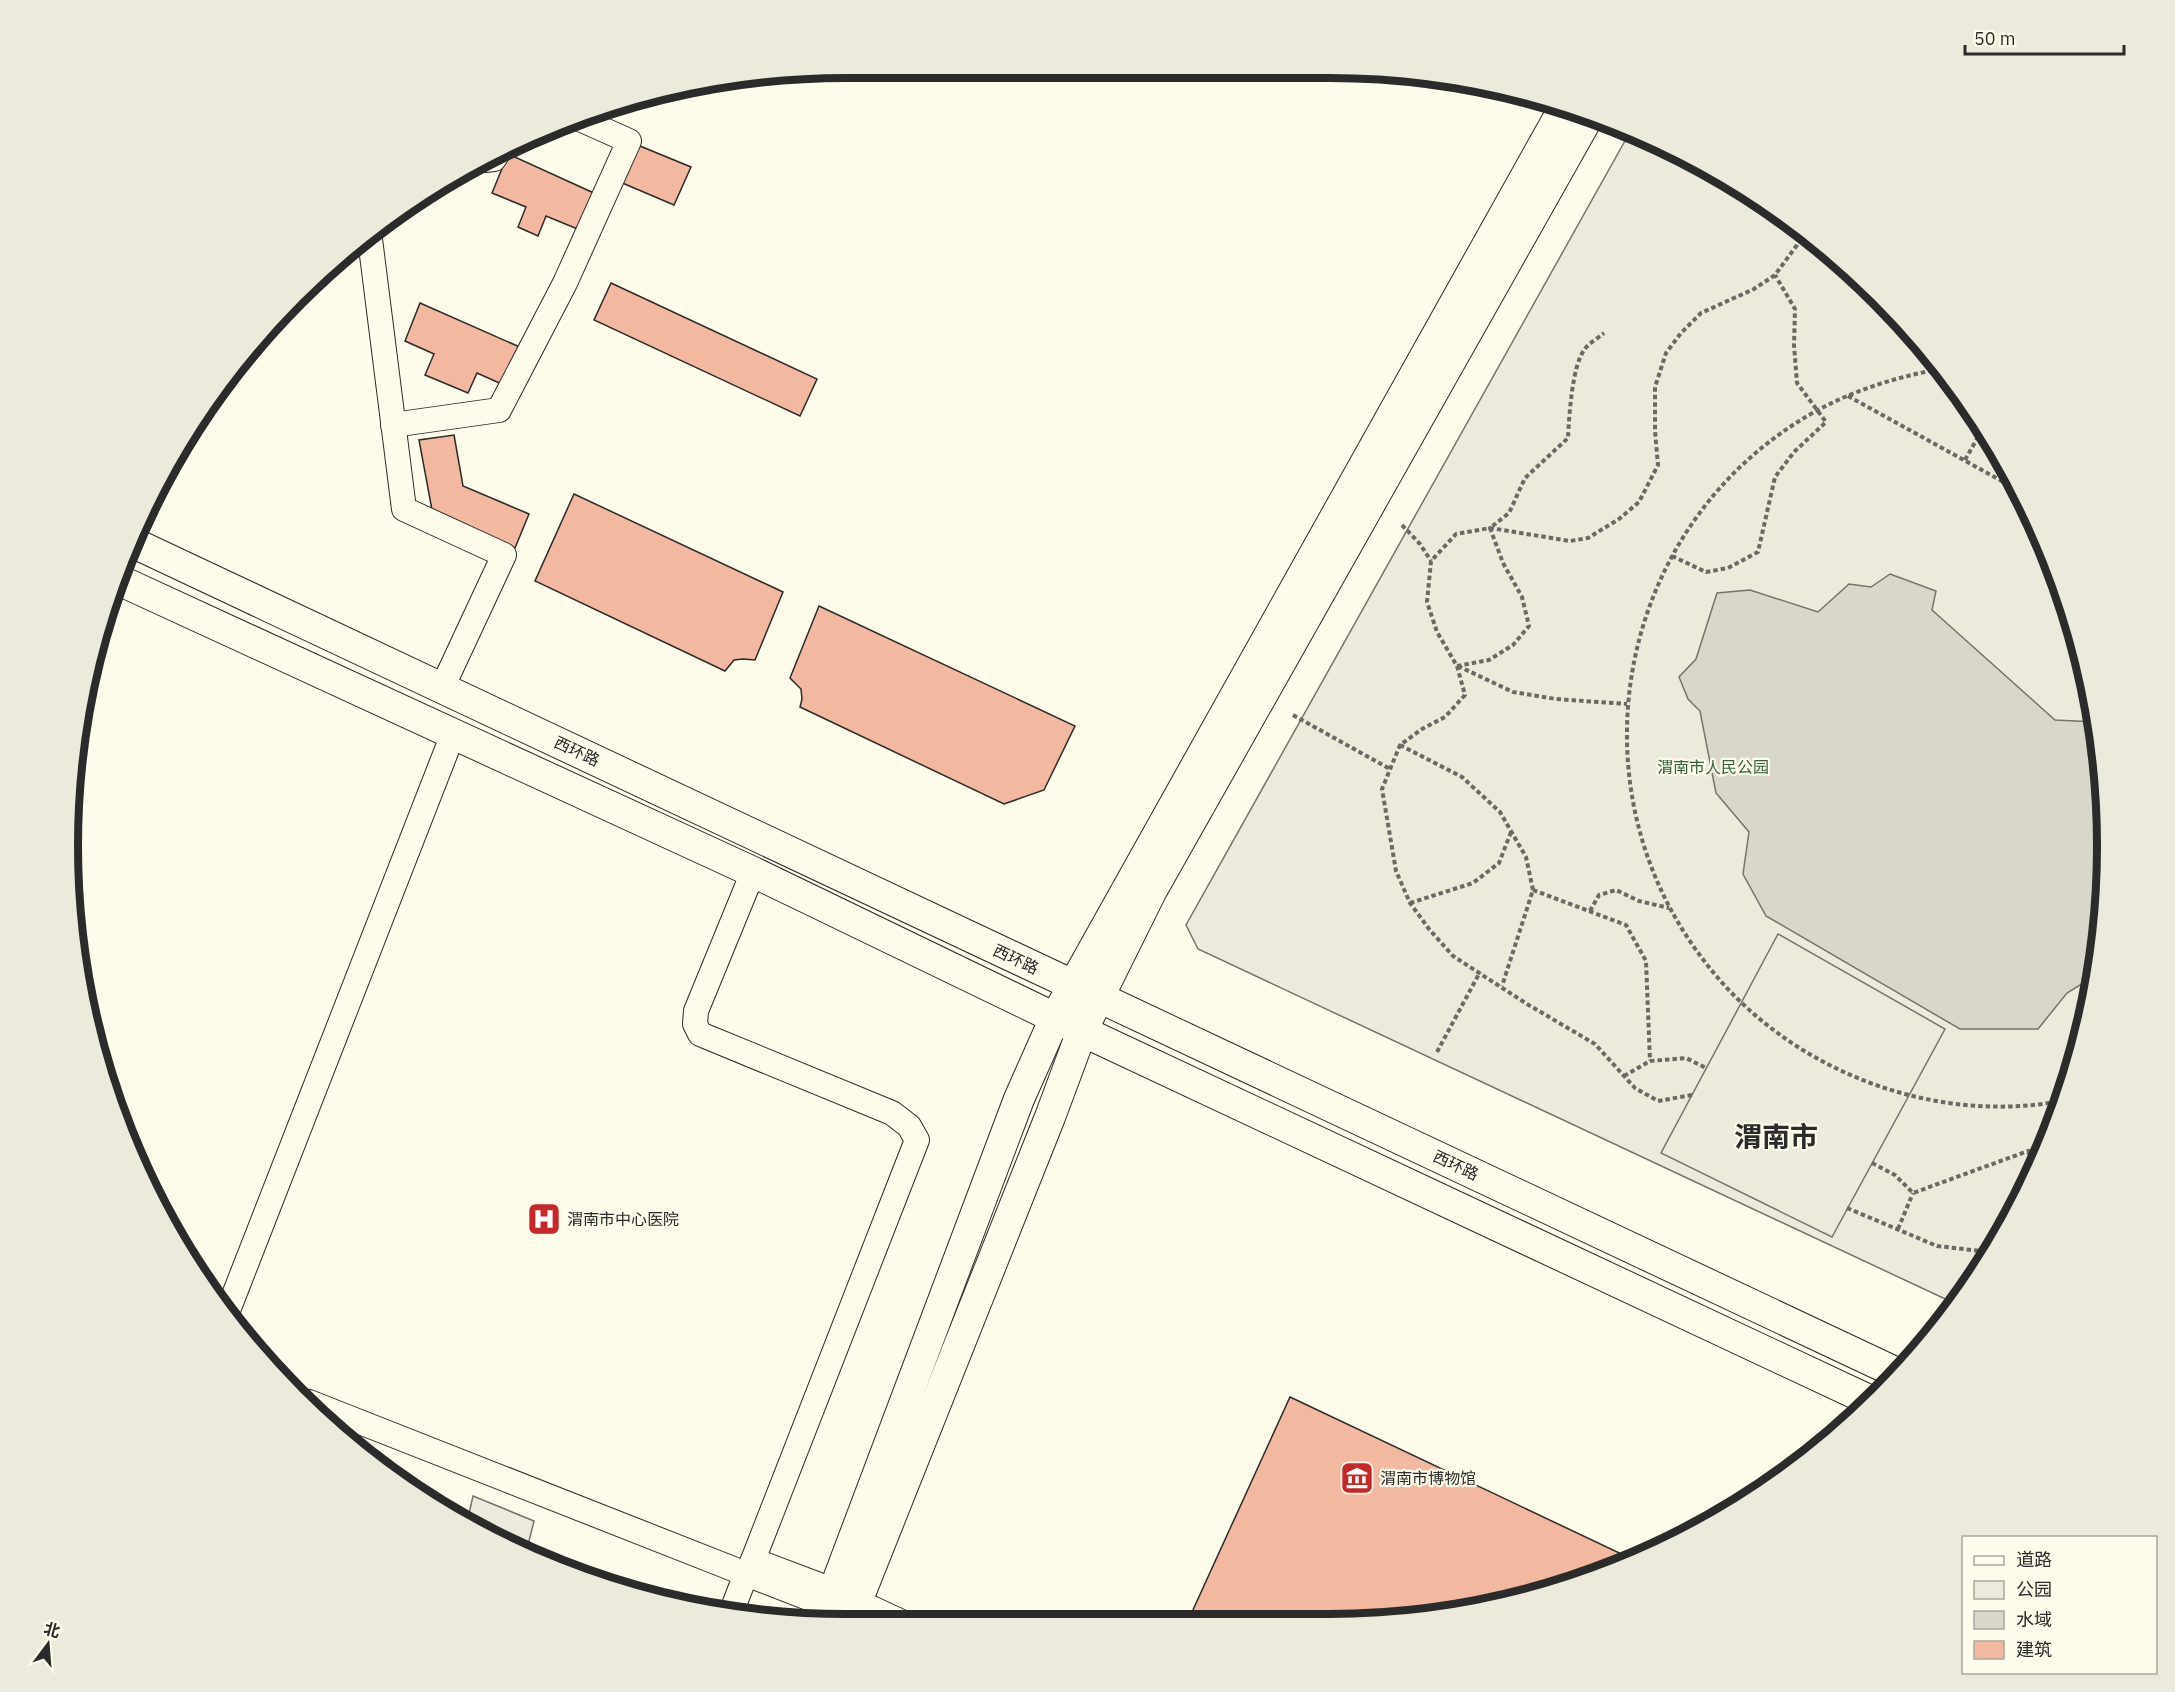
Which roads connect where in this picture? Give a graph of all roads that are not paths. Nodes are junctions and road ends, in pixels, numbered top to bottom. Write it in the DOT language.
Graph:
graph roads {
  1 [pos="1561,114"];
  2 [pos="1585,122"];
  3 [pos="588,123"];
  4 [pos="371,243"];
  5 [pos="393,424"];
  6 [pos="139,545"];
  7 [pos="125,583"];
  8 [pos="442,688"];
  9 [pos="453,734"];
  10 [pos="753,872"];
  11 [pos="1086,992"];
  12 [pos="1055,1018"];
  13 [pos="1082,1031"];
  14 [pos="230,1305"];
  15 [pos="1890,1370"];
  16 [pos="1863,1397"];
  17 [pos="323,1407"];
  18 [pos="750,1567"];
  19 [pos="734,1605"];
  20 [pos="844,1612"];
  1 -- 11 [label="main road"];
  2 -- 11 [label="main road"];
  3 -- 5 [label="street"];
  4 -- 5 [label="street"];
  5 -- 8 [label="street"];
  6 -- 8 [label="main road, 西环路"];
  7 -- 9 [label="main road"];
  8 -- 11 [label="main road, 西环路"];
  9 -- 10 [label="main road"];
  9 -- 14 [label="street"];
  10 -- 12 [label="main road"];
  10 -- 18 [label="street"];
  11 -- 12 [label="main road"];
  11 -- 13 [label="main road"];
  11 -- 15 [label="main road, 西环路"];
  12 -- 13 [label="main road"];
  12 -- 20 [label="main road"];
  13 -- 16 [label="main road"];
  13 -- 20 [label="main road"];
  17 -- 18 [label="street"];
  18 -- 19 [label="street"];
  18 -- 20 [label="street"];
}
